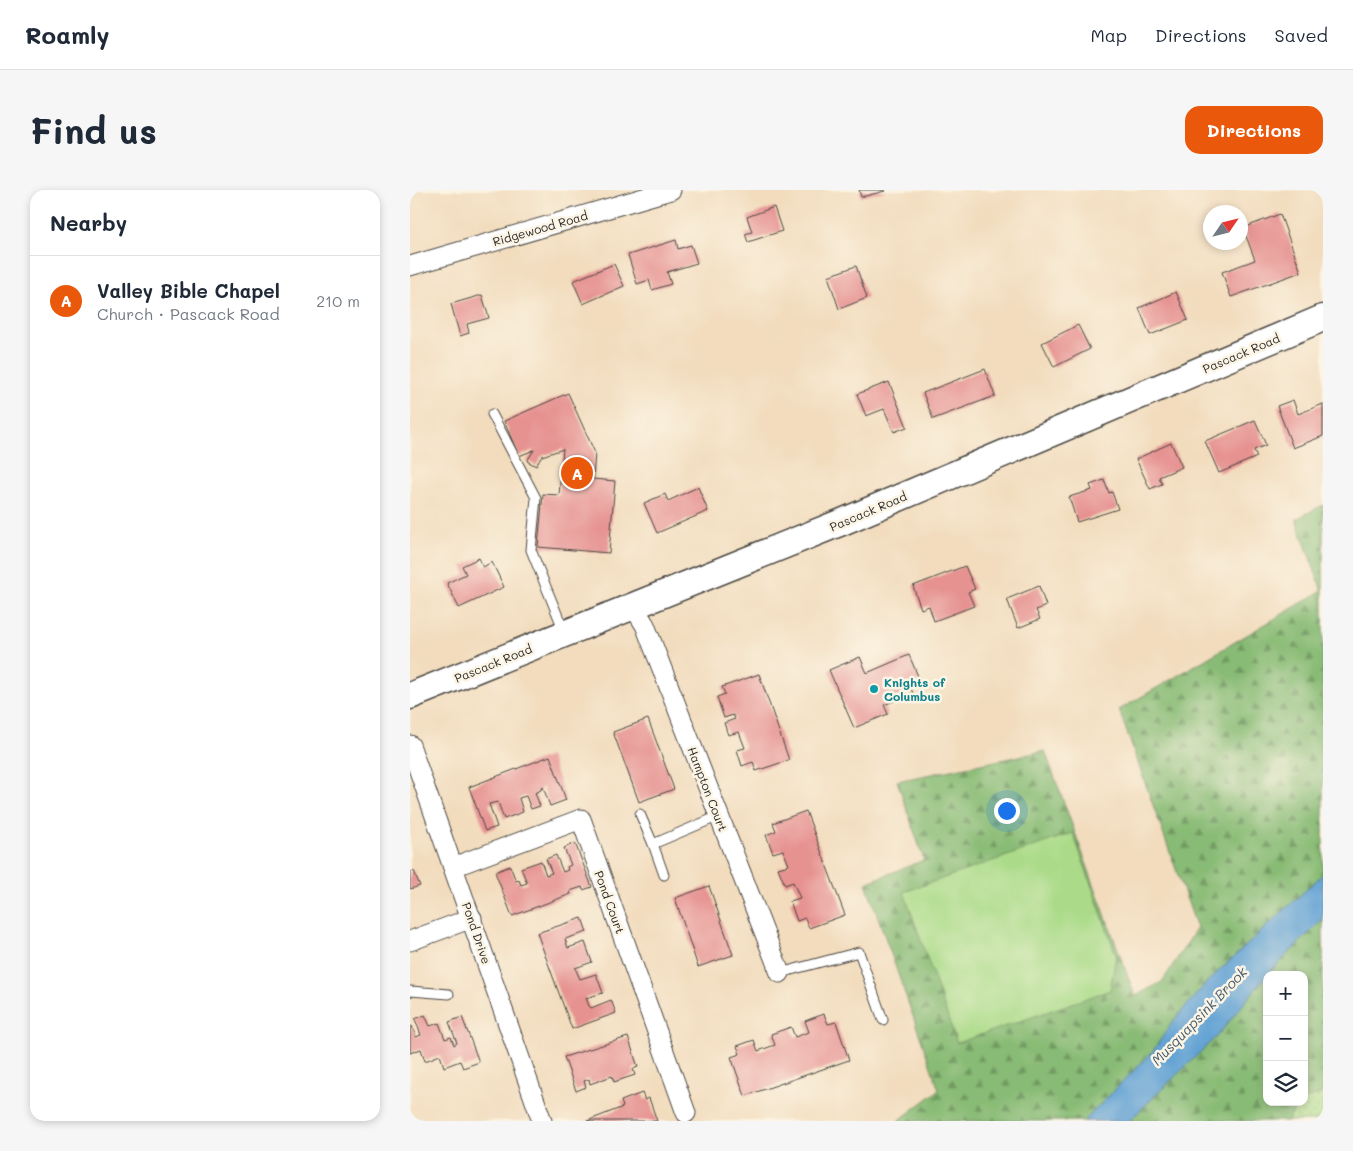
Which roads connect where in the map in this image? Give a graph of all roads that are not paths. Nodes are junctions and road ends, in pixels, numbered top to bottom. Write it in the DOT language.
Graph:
graph roads {
  1 [pos="661,191"];
  2 [pos="410,266"];
  3 [pos="1323,318"];
  4 [pos="492,414"];
  5 [pos="633,606"];
  6 [pos="565,634"];
  7 [pos="410,696"];
  8 [pos="410,745"];
  9 [pos="640,814"];
  10 [pos="719,816"];
  11 [pos="653,844"];
  12 [pos="453,867"];
  13 [pos="664,875"];
  14 [pos="472,918"];
  15 [pos="410,941"];
  16 [pos="780,973"];
  17 [pos="410,991"];
  18 [pos="449,994"];
  19 [pos="883,1020"];
  20 [pos="686,1114"];
  21 [pos="542,1121"];
  1 -- 2 [label="street, Ridgewood Road"];
  3 -- 5 [label="main road, Pascack Road"];
  4 -- 6 [label="lane"];
  5 -- 6 [label="main road, Pascack Road"];
  5 -- 10 [label="street, Hampton Court"];
  6 -- 7 [label="main road, Pascack Road"];
  8 -- 12 [label="street, Pond Drive"];
  9 -- 11 [label="lane"];
  10 -- 11 [label="lane"];
  10 -- 16 [label="street, Hampton Court"];
  11 -- 13 [label="lane"];
  12 -- 14 [label="street, Pond Drive"];
  12 -- 20 [label="street, Pond Court"];
  14 -- 15 [label="street"];
  14 -- 21 [label="street, Pond Drive"];
  16 -- 19 [label="lane"];
  17 -- 18 [label="lane"];
}
